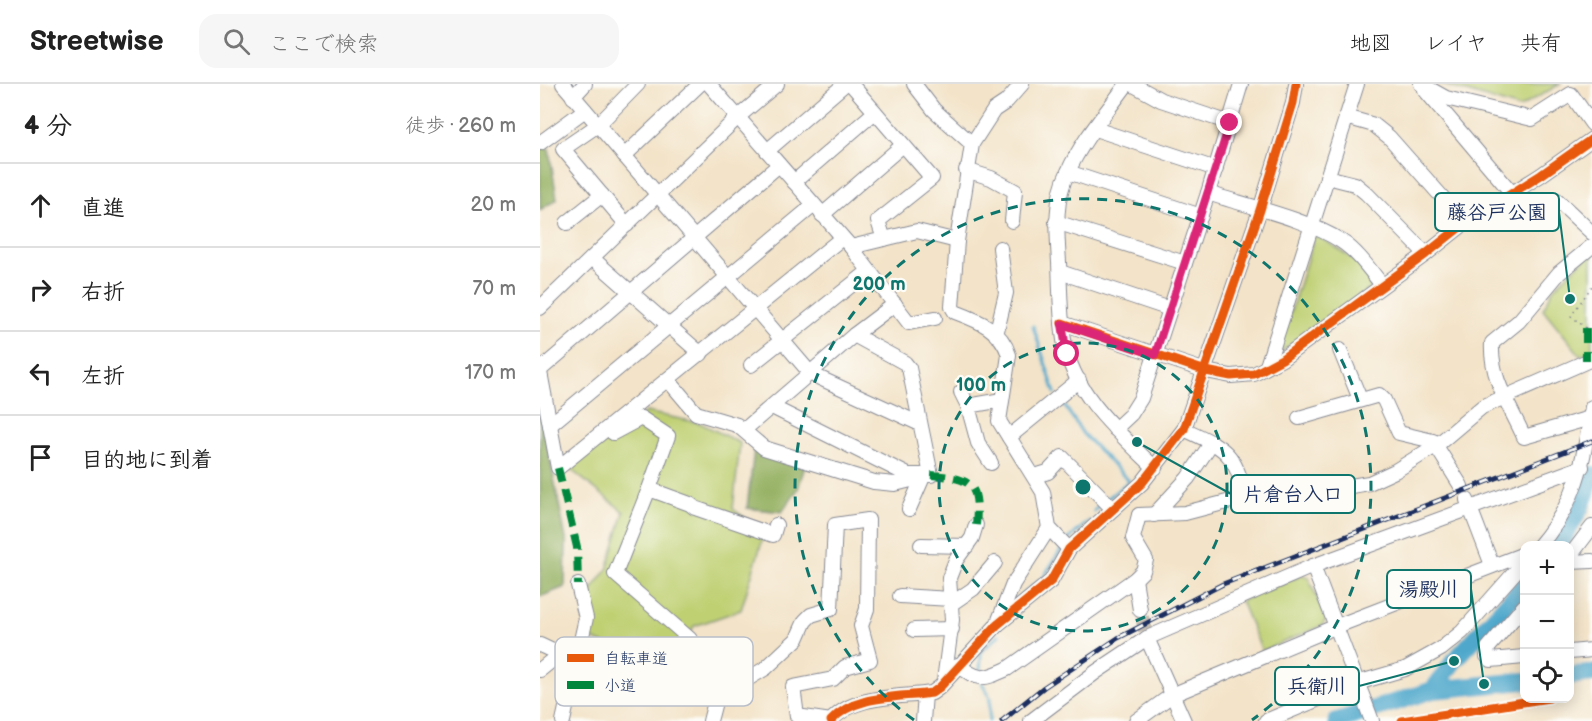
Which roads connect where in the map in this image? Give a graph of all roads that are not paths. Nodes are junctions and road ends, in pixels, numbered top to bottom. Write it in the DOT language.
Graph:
graph roads {
  1 [pos="563,84"];
  2 [pos="585,84"];
  3 [pos="638,84"];
  4 [pos="700,84"];
  5 [pos="709,84"];
  6 [pos="777,84"];
  7 [pos="845,84"];
  8 [pos="851,84"];
  9 [pos="914,84"];
  10 [pos="1022,84"];
  11 [pos="1127,84"];
  12 [pos="1132,84"];
  13 [pos="1241,84"];
  14 [pos="1296,84"];
  15 [pos="1357,84"];
  16 [pos="1420,84"];
  17 [pos="573,97"];
  18 [pos="585,110"];
  19 [pos="875,112"];
  20 [pos="738,117"];
  21 [pos="1346,117"];
  22 [pos="1230,123"];
  23 [pos="1592,124"];
  24 [pos="598,125"];
  25 [pos="1095,129"];
  26 [pos="1592,139"];
  27 [pos="540,142"];
  28 [pos="972,144"];
  29 [pos="903,145"];
  30 [pos="767,151"];
  31 [pos="624,156"];
  32 [pos="779,165"];
  33 [pos="1216,169"];
  34 [pos="966,170"];
  35 [pos="1068,172"];
  36 [pos="1327,177"];
  37 [pos="794,182"];
  38 [pos="1511,192"];
  39 [pos="1208,193"];
  40 [pos="602,195"];
  41 [pos="657,195"];
  42 [pos="1557,200"];
  43 [pos="818,210"];
  44 [pos="1260,210"];
  45 [pos="1201,216"];
  46 [pos="1012,221"];
  47 [pos="1056,222"];
  48 [pos="567,223"];
  49 [pos="1465,223"];
  50 [pos="627,225"];
  51 [pos="1310,227"];
  52 [pos="1592,234"];
  53 [pos="694,238"];
  54 [pos="884,239"];
  55 [pos="957,241"];
  56 [pos="847,242"];
  57 [pos="1592,246"];
  58 [pos="1000,248"];
  59 [pos="1426,254"];
  60 [pos="592,258"];
  61 [pos="1185,263"];
  62 [pos="869,271"];
  63 [pos="1059,272"];
  64 [pos="728,277"];
  65 [pos="1382,285"];
  66 [pos="631,292"];
  67 [pos="895,304"];
  68 [pos="540,308"];
  69 [pos="1170,309"];
  70 [pos="756,310"];
  71 [pos="935,318"];
  72 [pos="1062,324"];
  73 [pos="669,326"];
  74 [pos="854,335"];
  75 [pos="996,335"];
  76 [pos="782,340"];
  77 [pos="1340,350"];
  78 [pos="702,354"];
  79 [pos="1155,355"];
  80 [pos="1592,359"];
  81 [pos="751,365"];
  82 [pos="1267,366"];
  83 [pos="540,371"];
  84 [pos="1206,371"];
  85 [pos="810,374"];
  86 [pos="669,381"];
  87 [pos="1079,381"];
  88 [pos="961,392"];
  89 [pos="1506,397"];
  90 [pos="1360,399"];
  91 [pos="1002,400"];
  92 [pos="968,406"];
  93 [pos="772,407"];
  94 [pos="1591,412"];
  95 [pos="1299,418"];
  96 [pos="920,424"];
  97 [pos="550,425"];
  98 [pos="1115,429"];
  99 [pos="1184,429"];
  100 [pos="744,430"];
  101 [pos="597,437"];
  102 [pos="1009,437"];
  103 [pos="1212,442"];
  104 [pos="1437,445"];
  105 [pos="991,463"];
  106 [pos="1582,467"];
  107 [pos="1155,468"];
  108 [pos="1035,476"];
  109 [pos="923,477"];
  110 [pos="1461,486"];
  111 [pos="649,489"];
  112 [pos="1246,497"];
  113 [pos="1125,498"];
  114 [pos="1468,503"];
  115 [pos="1108,504"];
  116 [pos="909,508"];
  117 [pos="1139,515"];
  118 [pos="1154,515"];
  119 [pos="776,525"];
  120 [pos="976,525"];
  121 [pos="1592,527"];
  122 [pos="1049,528"];
  123 [pos="1543,541"];
  124 [pos="921,545"];
  125 [pos="967,546"];
  126 [pos="1069,549"];
  127 [pos="1574,550"];
  128 [pos="1520,555"];
  129 [pos="1592,561"];
  130 [pos="1574,562"];
  131 [pos="995,563"];
  132 [pos="1492,565"];
  133 [pos="1313,566"];
  134 [pos="1520,567"];
  135 [pos="1135,579"];
  136 [pos="578,585"];
  137 [pos="900,596"];
  138 [pos="951,602"];
  139 [pos="1140,610"];
  140 [pos="1520,611"];
  141 [pos="997,625"];
  142 [pos="1337,626"];
  143 [pos="952,629"];
  144 [pos="914,630"];
  145 [pos="582,637"];
  146 [pos="688,637"];
  147 [pos="1147,639"];
  148 [pos="540,645"];
  149 [pos="1592,650"];
  150 [pos="555,651"];
  151 [pos="1574,652"];
  152 [pos="1520,657"];
  153 [pos="555,658"];
  154 [pos="958,665"];
  155 [pos="540,670"];
  156 [pos="753,676"];
  157 [pos="944,683"];
  158 [pos="1359,688"];
  159 [pos="925,694"];
  160 [pos="1172,694"];
  161 [pos="566,706"];
  162 [pos="714,706"];
  163 [pos="563,721"];
  164 [pos="710,721"];
  165 [pos="831,721"];
  166 [pos="923,721"];
  167 [pos="1031,721"];
  168 [pos="1136,721"];
  169 [pos="1184,721"];
  170 [pos="1266,721"];
  171 [pos="1372,721"];
  1 -- 17 [label="street"];
  2 -- 17 [label="street"];
  3 -- 24 [label="street"];
  4 -- 31 [label="street"];
  5 -- 20 [label="street"];
  6 -- 20 [label="street"];
  7 -- 30 [label="street"];
  8 -- 19 [label="street"];
  9 -- 28 [label="street"];
  10 -- 28 [label="street"];
  11 -- 25 [label="street"];
  12 -- 22 [label="street"];
  13 -- 22 [label="street"];
  14 -- 44 [label="street"];
  15 -- 21 [label="street"];
  16 -- 23 [label="street"];
  16 -- 38 [label="street"];
  17 -- 18 [label="street"];
  18 -- 24 [label="street"];
  18 -- 27 [label="street"];
  19 -- 29 [label="street"];
  19 -- 37 [label="street"];
  20 -- 30 [label="street"];
  20 -- 41 [label="street"];
  21 -- 36 [label="street"];
  21 -- 49 [label="street"];
  22 -- 33 [label="street"];
  24 -- 31 [label="street"];
  24 -- 40 [label="street"];
  25 -- 33 [label="street"];
  25 -- 35 [label="street"];
  26 -- 38 [label="street"];
  28 -- 34 [label="street"];
  29 -- 43 [label="street"];
  29 -- 54 [label="street"];
  30 -- 32 [label="street"];
  31 -- 41 [label="street"];
  32 -- 37 [label="street"];
  32 -- 53 [label="street"];
  33 -- 39 [label="street"];
  34 -- 46 [label="street"];
  34 -- 55 [label="street"];
  35 -- 45 [label="street"];
  35 -- 47 [label="street"];
  36 -- 51 [label="street"];
  36 -- 59 [label="street"];
  37 -- 43 [label="street"];
  38 -- 49 [label="street"];
  39 -- 44 [label="street"];
  39 -- 45 [label="street"];
  40 -- 48 [label="street"];
  40 -- 50 [label="street"];
  41 -- 50 [label="street"];
  41 -- 53 [label="street"];
  42 -- 52 [label="street"];
  43 -- 56 [label="street"];
  43 -- 64 [label="street"];
  44 -- 51 [label="street"];
  44 -- 84 [label="street"];
  45 -- 61 [label="street"];
  47 -- 61 [label="street"];
  47 -- 63 [label="street"];
  49 -- 59 [label="street"];
  50 -- 60 [label="street"];
  51 -- 65 [label="street"];
  51 -- 82 [label="street"];
  53 -- 64 [label="street"];
  53 -- 66 [label="street"];
  54 -- 55 [label="street"];
  54 -- 56 [label="street"];
  55 -- 75 [label="street"];
  56 -- 62 [label="street"];
  56 -- 70 [label="street"];
  57 -- 89 [label="street"];
  58 -- 75 [label="street"];
  59 -- 65 [label="street"];
  60 -- 66 [label="street"];
  60 -- 68 [label="street"];
  61 -- 69 [label="street"];
  62 -- 67 [label="street"];
  62 -- 76 [label="street"];
  63 -- 69 [label="street"];
  63 -- 72 [label="street"];
  64 -- 70 [label="street"];
  64 -- 73 [label="street"];
  65 -- 82 [label="street"];
  66 -- 73 [label="street"];
  66 -- 83 [label="street"];
  67 -- 71 [label="street"];
  67 -- 74 [label="street"];
  69 -- 79 [label="street"];
  70 -- 76 [label="street"];
  70 -- 78 [label="street"];
  72 -- 79 [label="street"];
  72 -- 87 [label="street"];
  73 -- 78 [label="street"];
  73 -- 97 [label="street"];
  74 -- 85 [label="street"];
  74 -- 96 [label="street"];
  75 -- 91 [label="street"];
  76 -- 81 [label="street"];
  76 -- 85 [label="street"];
  77 -- 90 [label="street"];
  78 -- 86 [label="street"];
  79 -- 84 [label="street"];
  79 -- 98 [label="street"];
  80 -- 89 [label="street"];
  82 -- 84 [label="street"];
  83 -- 97 [label="street"];
  84 -- 99 [label="street"];
  85 -- 93 [label="street"];
  85 -- 96 [label="street"];
  86 -- 100 [label="street"];
  86 -- 101 [label="street"];
  87 -- 98 [label="street"];
  87 -- 102 [label="street"];
  88 -- 92 [label="street"];
  89 -- 94 [label="street"];
  89 -- 104 [label="street"];
  90 -- 95 [label="street"];
  90 -- 104 [label="street"];
  91 -- 92 [label="street"];
  91 -- 102 [label="street"];
  92 -- 105 [label="street"];
  93 -- 100 [label="street"];
  93 -- 109 [label="street"];
  94 -- 106 [label="street"];
  96 -- 109 [label="street"];
  97 -- 101 [label="street"];
  98 -- 107 [label="street"];
  99 -- 103 [label="street"];
  99 -- 107 [label="street"];
  100 -- 109 [label="street"];
  101 -- 111 [label="street"];
  102 -- 108 [label="street"];
  103 -- 112 [label="street"];
  103 -- 118 [label="street"];
  104 -- 110 [label="street"];
  104 -- 112 [label="street"];
  106 -- 114 [label="street"];
  106 -- 123 [label="street"];
  107 -- 113 [label="street"];
  108 -- 115 [label="street"];
  108 -- 122 [label="street"];
  109 -- 116 [label="street"];
  111 -- 119 [label="street"];
  111 -- 146 [label="street"];
  112 -- 118 [label="street"];
  113 -- 115 [label="street"];
  113 -- 117 [label="street"];
  114 -- 132 [label="street"];
  114 -- 133 [label="street"];
  115 -- 126 [label="street"];
  117 -- 118 [label="street"];
  117 -- 135 [label="street"];
  120 -- 125 [label="street"];
  121 -- 127 [label="street"];
  122 -- 126 [label="street"];
  122 -- 141 [label="street"];
  124 -- 125 [label="street"];
  125 -- 138 [label="street"];
  126 -- 141 [label="street"];
  128 -- 132 [label="street"];
  129 -- 130 [label="street"];
  131 -- 138 [label="street"];
  132 -- 142 [label="street"];
  133 -- 142 [label="street"];
  133 -- 147 [label="street"];
  134 -- 158 [label="street"];
  135 -- 139 [label="street"];
  135 -- 154 [label="street"];
  136 -- 145 [label="street"];
  137 -- 138 [label="street"];
  138 -- 143 [label="street"];
  140 -- 152 [label="street"];
  141 -- 154 [label="street"];
  142 -- 158 [label="street"];
  142 -- 160 [label="street"];
  143 -- 144 [label="street"];
  143 -- 157 [label="street"];
  147 -- 160 [label="street"];
  147 -- 167 [label="street"];
  148 -- 150 [label="street"];
  149 -- 151 [label="street"];
  153 -- 155 [label="street"];
  154 -- 157 [label="street"];
  156 -- 165 [label="street"];
  157 -- 159 [label="street"];
  158 -- 170 [label="street"];
  158 -- 171 [label="street"];
  159 -- 165 [label="street"];
  159 -- 166 [label="street"];
  160 -- 168 [label="street"];
  160 -- 169 [label="street"];
  161 -- 163 [label="street"];
  162 -- 164 [label="street"];
}
